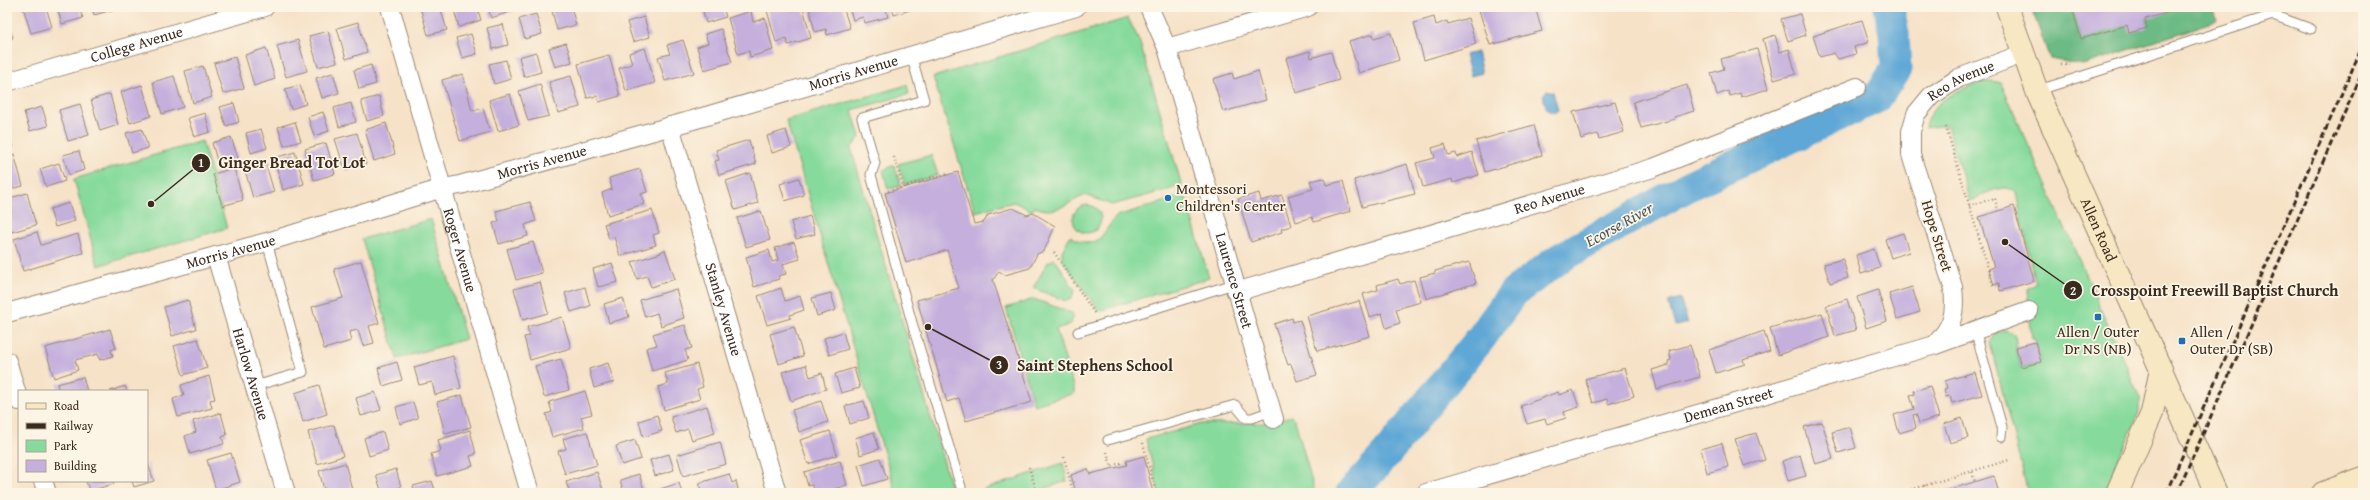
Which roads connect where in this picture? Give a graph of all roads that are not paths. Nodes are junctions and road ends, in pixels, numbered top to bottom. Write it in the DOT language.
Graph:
graph roads {
  1 [pos="266,7"];
  2 [pos="390,7"];
  3 [pos="1076,7"];
  4 [pos="1149,7"];
  5 [pos="1308,7"];
  6 [pos="2007,7"];
  7 [pos="2312,28"];
  8 [pos="1167,48"];
  9 [pos="2022,54"];
  10 [pos="912,55"];
  11 [pos="7,82"];
  12 [pos="1857,87"];
  13 [pos="2036,90"];
  14 [pos="1913,124"];
  15 [pos="670,126"];
  16 [pos="443,188"];
  17 [pos="267,242"];
  18 [pos="216,256"];
  19 [pos="1235,288"];
  20 [pos="2029,311"];
  21 [pos="7,313"];
  22 [pos="1975,330"];
  23 [pos="1078,332"];
  24 [pos="1935,345"];
  25 [pos="7,361"];
  26 [pos="2161,369"];
  27 [pos="255,386"];
  28 [pos="18,398"];
  29 [pos="1272,415"];
  30 [pos="2001,437"];
  31 [pos="1106,443"];
  32 [pos="2363,478"];
  33 [pos="44,482"];
  34 [pos="961,487"];
  35 [pos="47,493"];
  36 [pos="286,493"];
  37 [pos="530,493"];
  38 [pos="777,493"];
  39 [pos="1426,493"];
  40 [pos="2117,493"];
  41 [pos="2216,493"];
  42 [pos="2323,493"];
  1 -- 11 [label="street, College Avenue"];
  2 -- 16 [label="street, Roger Avenue"];
  3 -- 10 [label="street, Morris Avenue"];
  4 -- 8 [label="street, Laurence Street"];
  5 -- 8 [label="street"];
  6 -- 9 [label="main road, Allen Road"];
  7 -- 13 [label="lane"];
  8 -- 19 [label="street, Laurence Street"];
  9 -- 13 [label="main road, Allen Road"];
  9 -- 14 [label="street, Reo Avenue"];
  10 -- 15 [label="street, Morris Avenue"];
  10 -- 34 [label="lane"];
  12 -- 19 [label="street, Reo Avenue"];
  13 -- 26 [label="main road, Allen Road"];
  14 -- 24 [label="street, Hope Street"];
  15 -- 16 [label="street, Morris Avenue"];
  15 -- 38 [label="street, Stanley Avenue"];
  16 -- 17 [label="street, Morris Avenue"];
  16 -- 37 [label="street, Roger Avenue"];
  17 -- 18 [label="street, Morris Avenue"];
  17 -- 27 [label="lane"];
  18 -- 21 [label="street, Morris Avenue"];
  18 -- 27 [label="street, Harlow Avenue"];
  19 -- 23 [label="lane"];
  19 -- 29 [label="street, Laurence Street"];
  20 -- 22 [label="street, Demean Street"];
  22 -- 24 [label="street, Demean Street"];
  22 -- 30 [label="lane"];
  24 -- 39 [label="street, Demean Street"];
  25 -- 28 [label="street"];
  26 -- 40 [label="main road"];
  26 -- 41 [label="main road, Allen Road"];
  27 -- 36 [label="street, Harlow Avenue"];
  29 -- 31 [label="lane"];
  32 -- 42 [label="main road"];
  33 -- 35 [label="street"];
}
